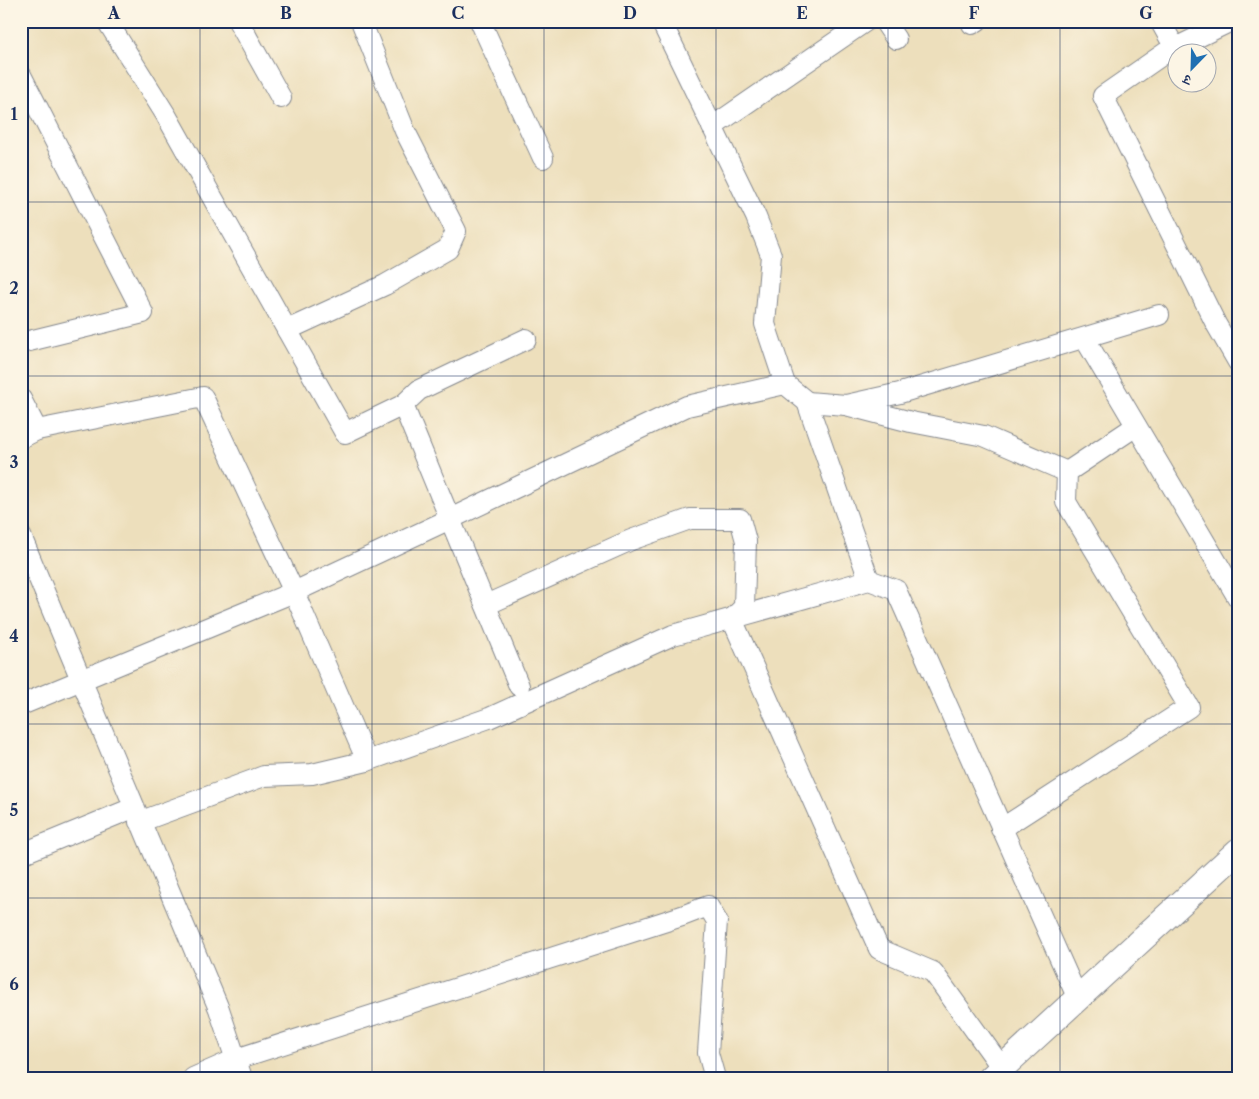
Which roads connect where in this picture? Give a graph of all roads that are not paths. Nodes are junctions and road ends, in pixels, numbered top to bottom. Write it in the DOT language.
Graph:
graph roads {
  1 [pos="107,21"];
  2 [pos="238,21"];
  3 [pos="360,21"];
  4 [pos="480,21"];
  5 [pos="661,21"];
  6 [pos="866,21"];
  7 [pos="884,21"];
  8 [pos="1160,21"];
  9 [pos="1231,21"];
  10 [pos="896,39"];
  11 [pos="1172,42"];
  12 [pos="1187,42"];
  13 [pos="1166,54"];
  14 [pos="21,75"];
  15 [pos="281,98"];
  16 [pos="712,127"];
  17 [pos="544,158"];
  18 [pos="1159,315"];
  19 [pos="287,330"];
  20 [pos="526,339"];
  21 [pos="1085,339"];
  22 [pos="21,343"];
  23 [pos="1238,362"];
  24 [pos="785,384"];
  25 [pos="21,399"];
  26 [pos="807,402"];
  27 [pos="846,404"];
  28 [pos="403,405"];
  29 [pos="1136,426"];
  30 [pos="29,434"];
  31 [pos="1067,472"];
  32 [pos="450,519"];
  33 [pos="21,536"];
  34 [pos="29,576"];
  35 [pos="869,580"];
  36 [pos="294,592"];
  37 [pos="1238,598"];
  38 [pos="486,605"];
  39 [pos="732,618"];
  40 [pos="80,679"];
  41 [pos="519,686"];
  42 [pos="21,705"];
  43 [pos="367,760"];
  44 [pos="136,815"];
  45 [pos="1001,829"];
  46 [pos="1238,852"];
  47 [pos="21,854"];
  48 [pos="1078,1000"];
  49 [pos="236,1059"];
  50 [pos="996,1073"];
  51 [pos="193,1078"];
  52 [pos="242,1078"];
  53 [pos="715,1078"];
  1 -- 19 [label="street"];
  2 -- 15 [label="street"];
  3 -- 19 [label="street"];
  4 -- 17 [label="street"];
  5 -- 16 [label="street"];
  6 -- 16 [label="street"];
  7 -- 10 [label="street"];
  8 -- 11 [label="street"];
  9 -- 12 [label="street"];
  13 -- 23 [label="street"];
  14 -- 22 [label="street"];
  16 -- 24 [label="street"];
  18 -- 21 [label="street"];
  19 -- 28 [label="street"];
  20 -- 28 [label="street"];
  21 -- 27 [label="street"];
  21 -- 29 [label="street"];
  24 -- 26 [label="street"];
  24 -- 32 [label="street"];
  25 -- 30 [label="street"];
  26 -- 27 [label="street"];
  26 -- 35 [label="street"];
  27 -- 31 [label="street"];
  28 -- 32 [label="street"];
  29 -- 31 [label="street"];
  29 -- 37 [label="street"];
  30 -- 36 [label="street"];
  31 -- 45 [label="street"];
  32 -- 36 [label="street"];
  32 -- 38 [label="street"];
  33 -- 34 [label="street"];
  34 -- 40 [label="street"];
  35 -- 39 [label="street"];
  35 -- 45 [label="street"];
  36 -- 40 [label="street"];
  36 -- 43 [label="street"];
  38 -- 39 [label="street"];
  38 -- 41 [label="street"];
  39 -- 43 [label="street"];
  39 -- 50 [label="street"];
  40 -- 42 [label="street"];
  40 -- 44 [label="street"];
  43 -- 44 [label="street"];
  44 -- 47 [label="street"];
  44 -- 49 [label="street"];
  45 -- 48 [label="street"];
  46 -- 48 [label="street"];
  48 -- 50 [label="street"];
  49 -- 51 [label="street"];
  49 -- 52 [label="street"];
  49 -- 53 [label="street"];
}
